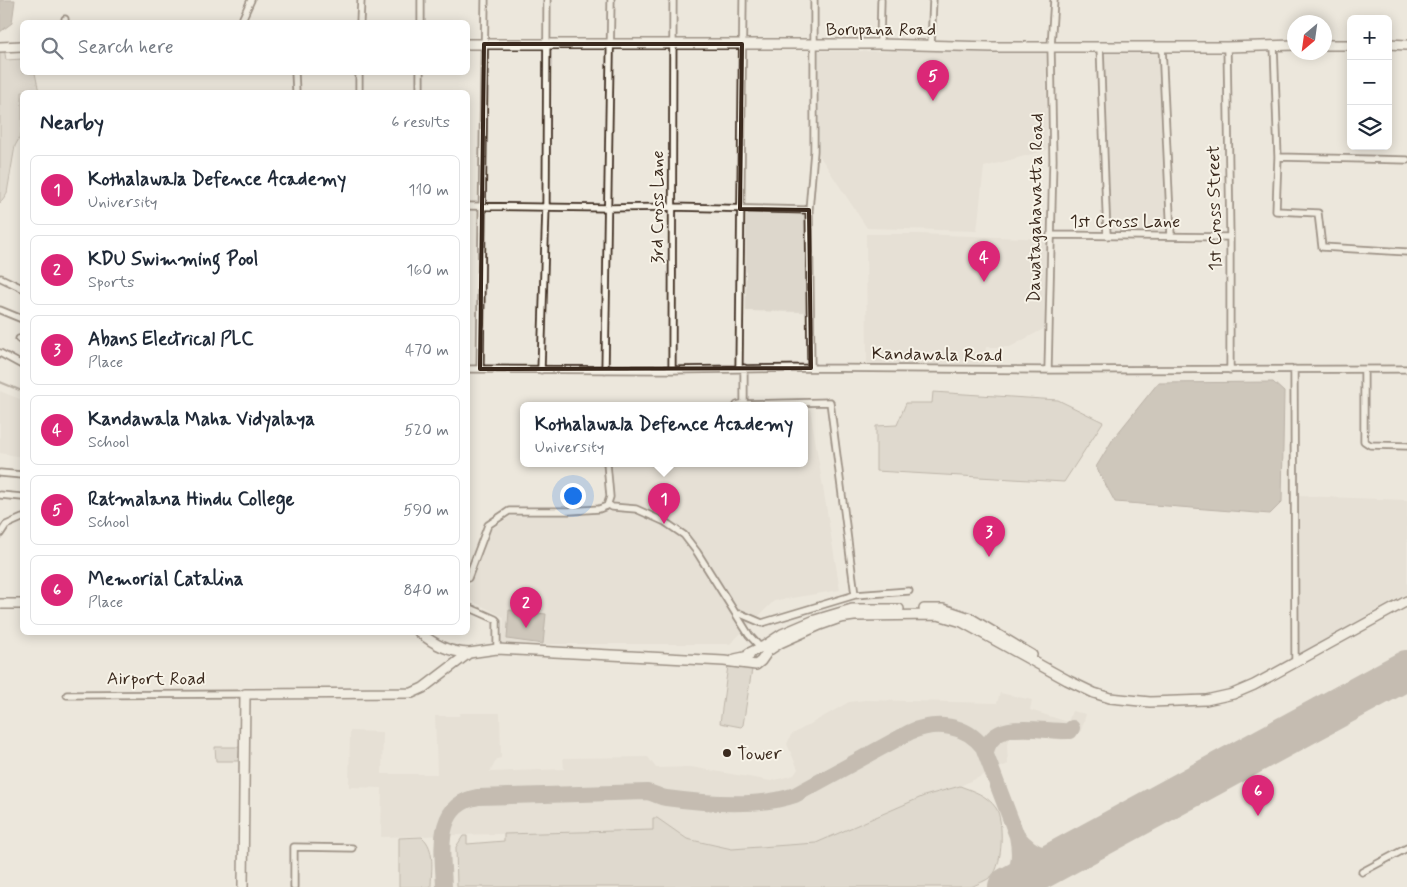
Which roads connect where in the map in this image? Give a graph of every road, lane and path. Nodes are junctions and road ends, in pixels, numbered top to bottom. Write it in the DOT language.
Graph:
graph roads {
  1 [pos="251,0"];
  2 [pos="360,0"];
  3 [pos="421,0"];
  4 [pos="485,0"];
  5 [pos="547,0"];
  6 [pos="610,0"];
  7 [pos="673,0"];
  8 [pos="743,0"];
  9 [pos="814,0"];
  10 [pos="881,0"];
  11 [pos="933,0"];
  12 [pos="1054,0"];
  13 [pos="241,20"];
  14 [pos="360,20"];
  15 [pos="421,20"];
  16 [pos="470,44"];
  17 [pos="484,44"];
  18 [pos="546,44"];
  19 [pos="610,44"];
  20 [pos="672,44"];
  21 [pos="742,44"];
  22 [pos="814,44"];
  23 [pos="880,44"];
  24 [pos="1392,44"];
  25 [pos="931,45"];
  26 [pos="1274,45"];
  27 [pos="1287,45"];
  28 [pos="1332,45"];
  29 [pos="1347,45"];
  30 [pos="1407,45"];
  31 [pos="20,46"];
  32 [pos="1051,46"];
  33 [pos="1100,46"];
  34 [pos="1162,46"];
  35 [pos="0,47"];
  36 [pos="1227,47"];
  37 [pos="296,75"];
  38 [pos="360,75"];
  39 [pos="420,75"];
  40 [pos="296,90"];
  41 [pos="359,90"];
  42 [pos="420,90"];
  43 [pos="1278,157"];
  44 [pos="1407,160"];
  45 [pos="470,206"];
  46 [pos="483,206"];
  47 [pos="546,207"];
  48 [pos="672,207"];
  49 [pos="607,208"];
  50 [pos="740,210"];
  51 [pos="809,210"];
  52 [pos="1050,235"];
  53 [pos="1106,236"];
  54 [pos="1171,236"];
  55 [pos="1230,237"];
  56 [pos="1407,252"];
  57 [pos="1,278"];
  58 [pos="20,287"];
  59 [pos="0,310"];
  60 [pos="20,318"];
  61 [pos="0,353"];
  62 [pos="20,364"];
  63 [pos="741,368"];
  64 [pos="811,368"];
  65 [pos="1407,368"];
  66 [pos="470,369"];
  67 [pos="480,369"];
  68 [pos="1294,369"];
  69 [pos="541,370"];
  70 [pos="605,370"];
  71 [pos="672,370"];
  72 [pos="1048,370"];
  73 [pos="1230,370"];
  74 [pos="1364,370"];
  75 [pos="744,402"];
  76 [pos="808,403"];
  77 [pos="1407,446"];
  78 [pos="608,467"];
  79 [pos="0,473"];
  80 [pos="20,475"];
  81 [pos="0,495"];
  82 [pos="20,497"];
  83 [pos="608,504"];
  84 [pos="20,519"];
  85 [pos="3,525"];
  86 [pos="0,534"];
  87 [pos="470,573"];
  88 [pos="910,591"];
  89 [pos="855,595"];
  90 [pos="1407,601"];
  91 [pos="0,604"];
  92 [pos="20,604"];
  93 [pos="470,608"];
  94 [pos="736,614"];
  95 [pos="424,635"];
  96 [pos="749,636"];
  97 [pos="764,648"];
  98 [pos="497,649"];
  99 [pos="470,653"];
  100 [pos="750,657"];
  101 [pos="1295,662"];
  102 [pos="245,694"];
  103 [pos="67,695"];
  104 [pos="352,848"];
  105 [pos="1407,848"];
  106 [pos="1362,872"];
  107 [pos="243,887"];
  108 [pos="294,887"];
  1 -- 13 [label="street"];
  2 -- 14 [label="street"];
  3 -- 15 [label="street"];
  4 -- 17 [label="street"];
  5 -- 18 [label="street"];
  6 -- 19 [label="street"];
  7 -- 20 [label="street, 3rd Cross Lane"];
  8 -- 21 [label="street"];
  9 -- 22 [label="street"];
  10 -- 23 [label="street"];
  11 -- 25 [label="street"];
  12 -- 32 [label="street, Dawatagahawatta Road"];
  16 -- 17 [label="main road, Borupana Road"];
  17 -- 18 [label="main road, Borupana Road"];
  17 -- 46 [label="street"];
  18 -- 19 [label="main road, Borupana Road"];
  18 -- 47 [label="street"];
  19 -- 20 [label="main road, Borupana Road"];
  19 -- 49 [label="street"];
  20 -- 21 [label="main road, Borupana Road"];
  20 -- 48 [label="street, 3rd Cross Lane"];
  21 -- 22 [label="main road, Borupana Road"];
  21 -- 50 [label="street"];
  22 -- 23 [label="main road, Borupana Road"];
  22 -- 51 [label="street"];
  23 -- 25 [label="main road, Borupana Road"];
  24 -- 30 [label="main road"];
  25 -- 32 [label="main road, Borupana Road"];
  26 -- 27 [label="main road, Borupana Road"];
  26 -- 36 [label="main road, Borupana Road"];
  26 -- 43 [label="street"];
  28 -- 29 [label="main road"];
  31 -- 35 [label="main road"];
  32 -- 33 [label="main road, Borupana Road"];
  32 -- 52 [label="street, Dawatagahawatta Road"];
  33 -- 34 [label="main road, Borupana Road"];
  33 -- 53 [label="street"];
  34 -- 36 [label="main road, Borupana Road"];
  34 -- 54 [label="street"];
  36 -- 55 [label="street, 1st Cross Street"];
  37 -- 40 [label="street"];
  38 -- 41 [label="street"];
  39 -- 42 [label="street"];
  43 -- 44 [label="street"];
  43 -- 56 [label="street"];
  45 -- 46 [label="street"];
  46 -- 47 [label="street"];
  46 -- 67 [label="street"];
  47 -- 49 [label="street"];
  47 -- 69 [label="street"];
  48 -- 49 [label="street"];
  48 -- 50 [label="street"];
  48 -- 71 [label="street, 3rd Cross Lane"];
  49 -- 70 [label="street"];
  50 -- 51 [label="street"];
  50 -- 63 [label="street"];
  51 -- 64 [label="street"];
  52 -- 53 [label="street, 1st Cross Lane"];
  52 -- 72 [label="street, Dawatagahawatta Road"];
  53 -- 54 [label="street, 1st Cross Lane"];
  54 -- 55 [label="street, 1st Cross Lane"];
  55 -- 73 [label="street, 1st Cross Street"];
  57 -- 58 [label="street"];
  59 -- 60 [label="street"];
  61 -- 62 [label="street"];
  63 -- 64 [label="street, Kandawala Road"];
  63 -- 71 [label="street, Kandawala Road"];
  63 -- 75 [label="street"];
  64 -- 72 [label="street, Kandawala Road"];
  65 -- 74 [label="street, Kandawala Road"];
  66 -- 67 [label="street, Kandawala Road"];
  67 -- 69 [label="street, Kandawala Road"];
  68 -- 73 [label="street, Kandawala Road"];
  68 -- 74 [label="street, Kandawala Road"];
  68 -- 101 [label="street"];
  69 -- 70 [label="street, Kandawala Road"];
  70 -- 71 [label="street, Kandawala Road"];
  72 -- 73 [label="street, Kandawala Road"];
  74 -- 77 [label="street"];
  76 -- 89 [label="street"];
  78 -- 83 [label="street"];
  79 -- 80 [label="street"];
  81 -- 82 [label="street"];
  83 -- 87 [label="street"];
  83 -- 94 [label="street"];
  84 -- 85 [label="street"];
  85 -- 86 [label="street"];
  88 -- 89 [label="street"];
  89 -- 94 [label="street"];
  90 -- 101 [label="main road"];
  91 -- 92 [label="main road"];
  93 -- 98 [label="street"];
  94 -- 96 [label="street"];
  95 -- 99 [label="main road"];
  96 -- 97 [label="street"];
  96 -- 100 [label="street"];
  97 -- 100 [label="main road"];
  97 -- 100 [label="main road"];
  97 -- 101 [label="main road"];
  98 -- 99 [label="main road"];
  98 -- 100 [label="main road"];
  99 -- 102 [label="main road"];
  102 -- 103 [label="street, Airport Road"];
  102 -- 107 [label="main road"];
  104 -- 108 [label="street"];
  105 -- 106 [label="street"];
}
